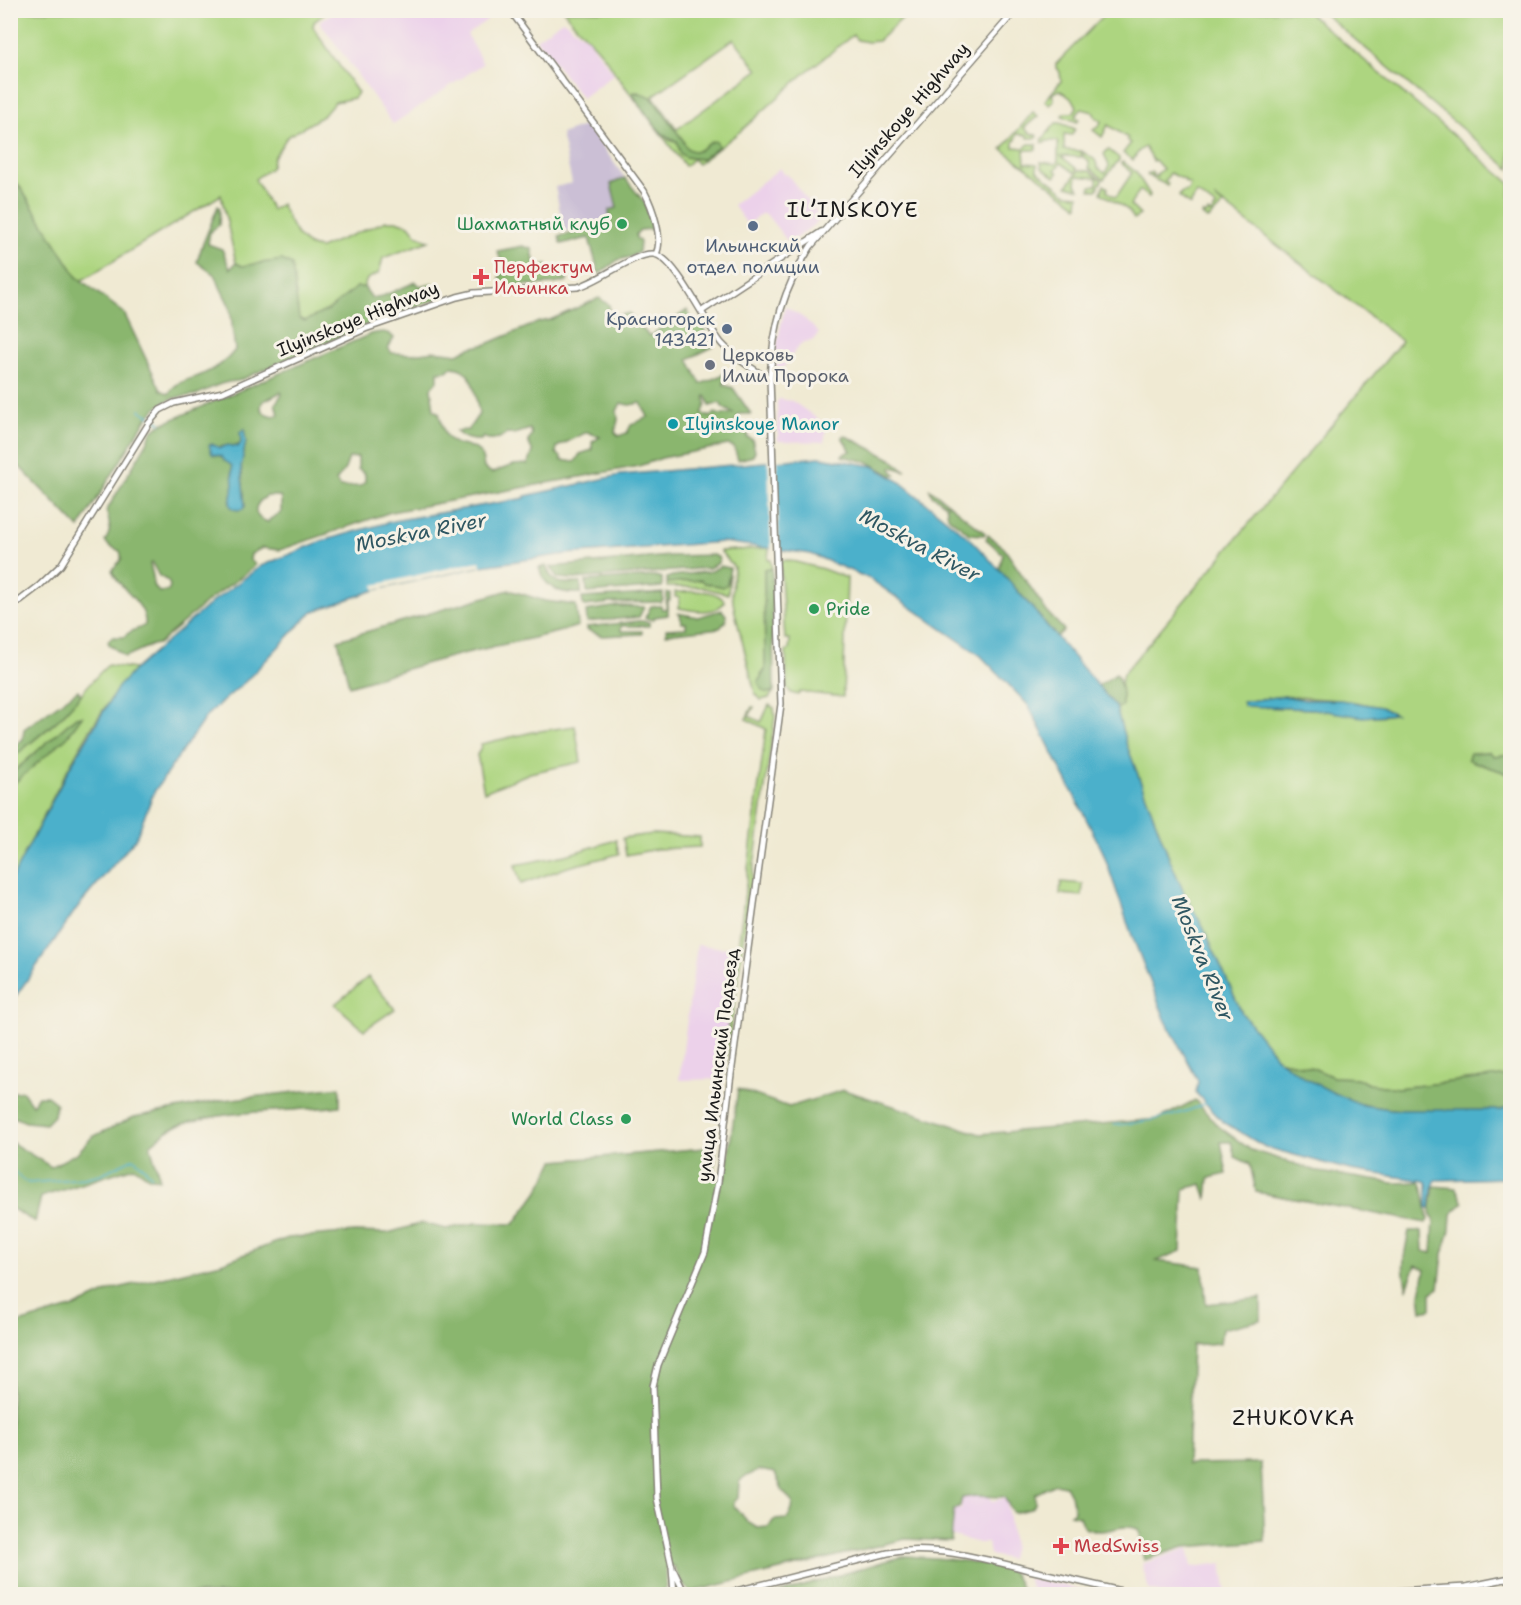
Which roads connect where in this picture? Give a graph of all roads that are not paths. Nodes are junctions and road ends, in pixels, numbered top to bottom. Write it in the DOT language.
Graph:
graph roads {
  1 [pos="510,10"];
  2 [pos="1016,10"];
  3 [pos="825,230"];
  4 [pos="657,255"];
  5 [pos="702,311"];
  6 [pos="770,378"];
  7 [pos="772,449"];
  8 [pos="10,608"];
  9 [pos="672,1567"];
  10 [pos="1510,1578"];
  11 [pos="674,1594"];
  12 [pos="686,1594"];
  13 [pos="724,1594"];
  14 [pos="1134,1594"];
  15 [pos="1345,1594"];
  1 -- 4 [label="main road"];
  2 -- 3 [label="main road, Ilyinskoye Highway"];
  3 -- 5 [label="main road, Ilyinskoye Highway"];
  3 -- 6 [label="main road, Ilyinskoye Highway"];
  4 -- 5 [label="main road"];
  4 -- 8 [label="main road, Ilyinskoye Highway"];
  5 -- 6 [label="main road"];
  6 -- 7 [label="main road, Ilyinskoye Highway"];
  7 -- 9 [label="main road, улица Ильинский Подъезд"];
  9 -- 11 [label="main road, улица Ильинский Подъезд"];
  9 -- 12 [label="main road, улица Ильинский Подъезд"];
  10 -- 15 [label="main road"];
  11 -- 12 [label="main road"];
  13 -- 14 [label="main road"];
}
